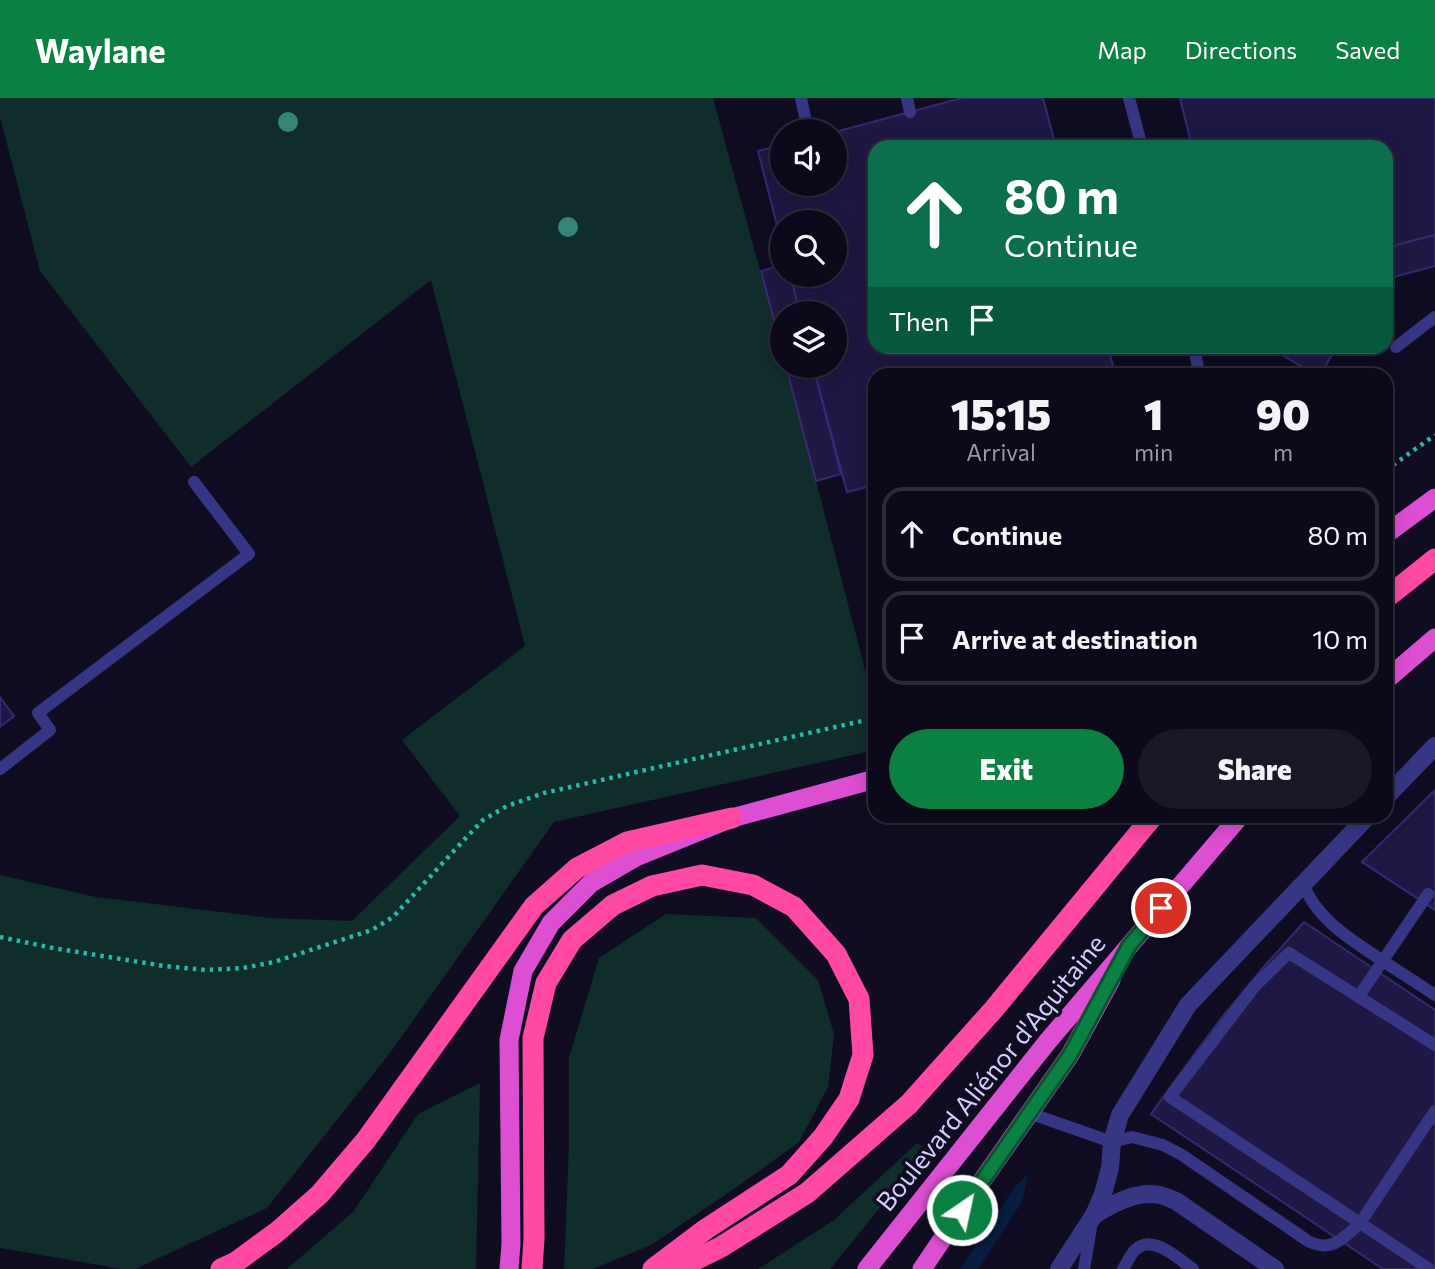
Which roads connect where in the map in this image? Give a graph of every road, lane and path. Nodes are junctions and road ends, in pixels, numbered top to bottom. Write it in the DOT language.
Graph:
graph roads {
  1 [pos="801,98"];
  2 [pos="907,98"];
  3 [pos="1129,98"];
  4 [pos="910,112"];
  5 [pos="805,119"];
  6 [pos="1140,140"];
  7 [pos="1435,317"];
  8 [pos="1396,347"];
  9 [pos="1435,435"];
  10 [pos="1393,465"];
  11 [pos="194,482"];
  12 [pos="1435,498"];
  13 [pos="1393,529"];
  14 [pos="1435,559"];
  15 [pos="1393,592"];
  16 [pos="1435,638"];
  17 [pos="1393,674"];
  18 [pos="868,720"];
  19 [pos="1435,746"];
  20 [pos="0,769"];
  21 [pos="868,781"];
  22 [pos="1393,790"];
  23 [pos="733,818"];
  24 [pos="1147,823"];
  25 [pos="1234,823"];
  26 [pos="1361,823"];
  27 [pos="1303,883"];
  28 [pos="1433,892"];
  29 [pos="0,937"];
  30 [pos="1129,946"];
  31 [pos="1435,995"];
  32 [pos="1359,996"];
  33 [pos="1435,1045"];
  34 [pos="1435,1111"];
  35 [pos="1030,1113"];
  36 [pos="1112,1142"];
  37 [pos="1094,1215"];
  38 [pos="1360,1223"];
  39 [pos="221,1269"];
  40 [pos="509,1269"];
  41 [pos="531,1269"];
  42 [pos="653,1269"];
  43 [pos="677,1269"];
  44 [pos="867,1269"];
  45 [pos="922,1269"];
  46 [pos="1059,1269"];
  47 [pos="1084,1269"];
  48 [pos="1123,1269"];
  49 [pos="1193,1269"];
  50 [pos="1275,1269"];
  51 [pos="1429,1269"];
  1 -- 5 [label="lane"];
  2 -- 4 [label="lane"];
  3 -- 6 [label="lane"];
  7 -- 8 [label="lane"];
  9 -- 10 [label="path"];
  11 -- 20 [label="lane"];
  12 -- 13 [label="highway"];
  14 -- 15 [label="highway"];
  16 -- 17 [label="highway"];
  18 -- 29 [label="path"];
  19 -- 22 [label="street"];
  21 -- 23 [label="highway"];
  23 -- 39 [label="highway"];
  23 -- 40 [label="highway"];
  24 -- 43 [label="highway"];
  25 -- 30 [label="highway, Boulevard Aliénor d'Aquitaine"];
  26 -- 27 [label="street"];
  27 -- 31 [label="lane"];
  27 -- 36 [label="street"];
  28 -- 32 [label="lane"];
  30 -- 35 [label="highway"];
  30 -- 44 [label="highway, Boulevard Aliénor d'Aquitaine"];
  32 -- 33 [label="lane"];
  32 -- 38 [label="lane"];
  34 -- 38 [label="lane"];
  35 -- 36 [label="lane"];
  35 -- 45 [label="highway"];
  36 -- 37 [label="street"];
  36 -- 38 [label="lane"];
  37 -- 46 [label="street"];
  37 -- 47 [label="lane"];
  37 -- 50 [label="street"];
  38 -- 51 [label="lane"];
  41 -- 42 [label="highway"];
  48 -- 49 [label="lane"];
}
